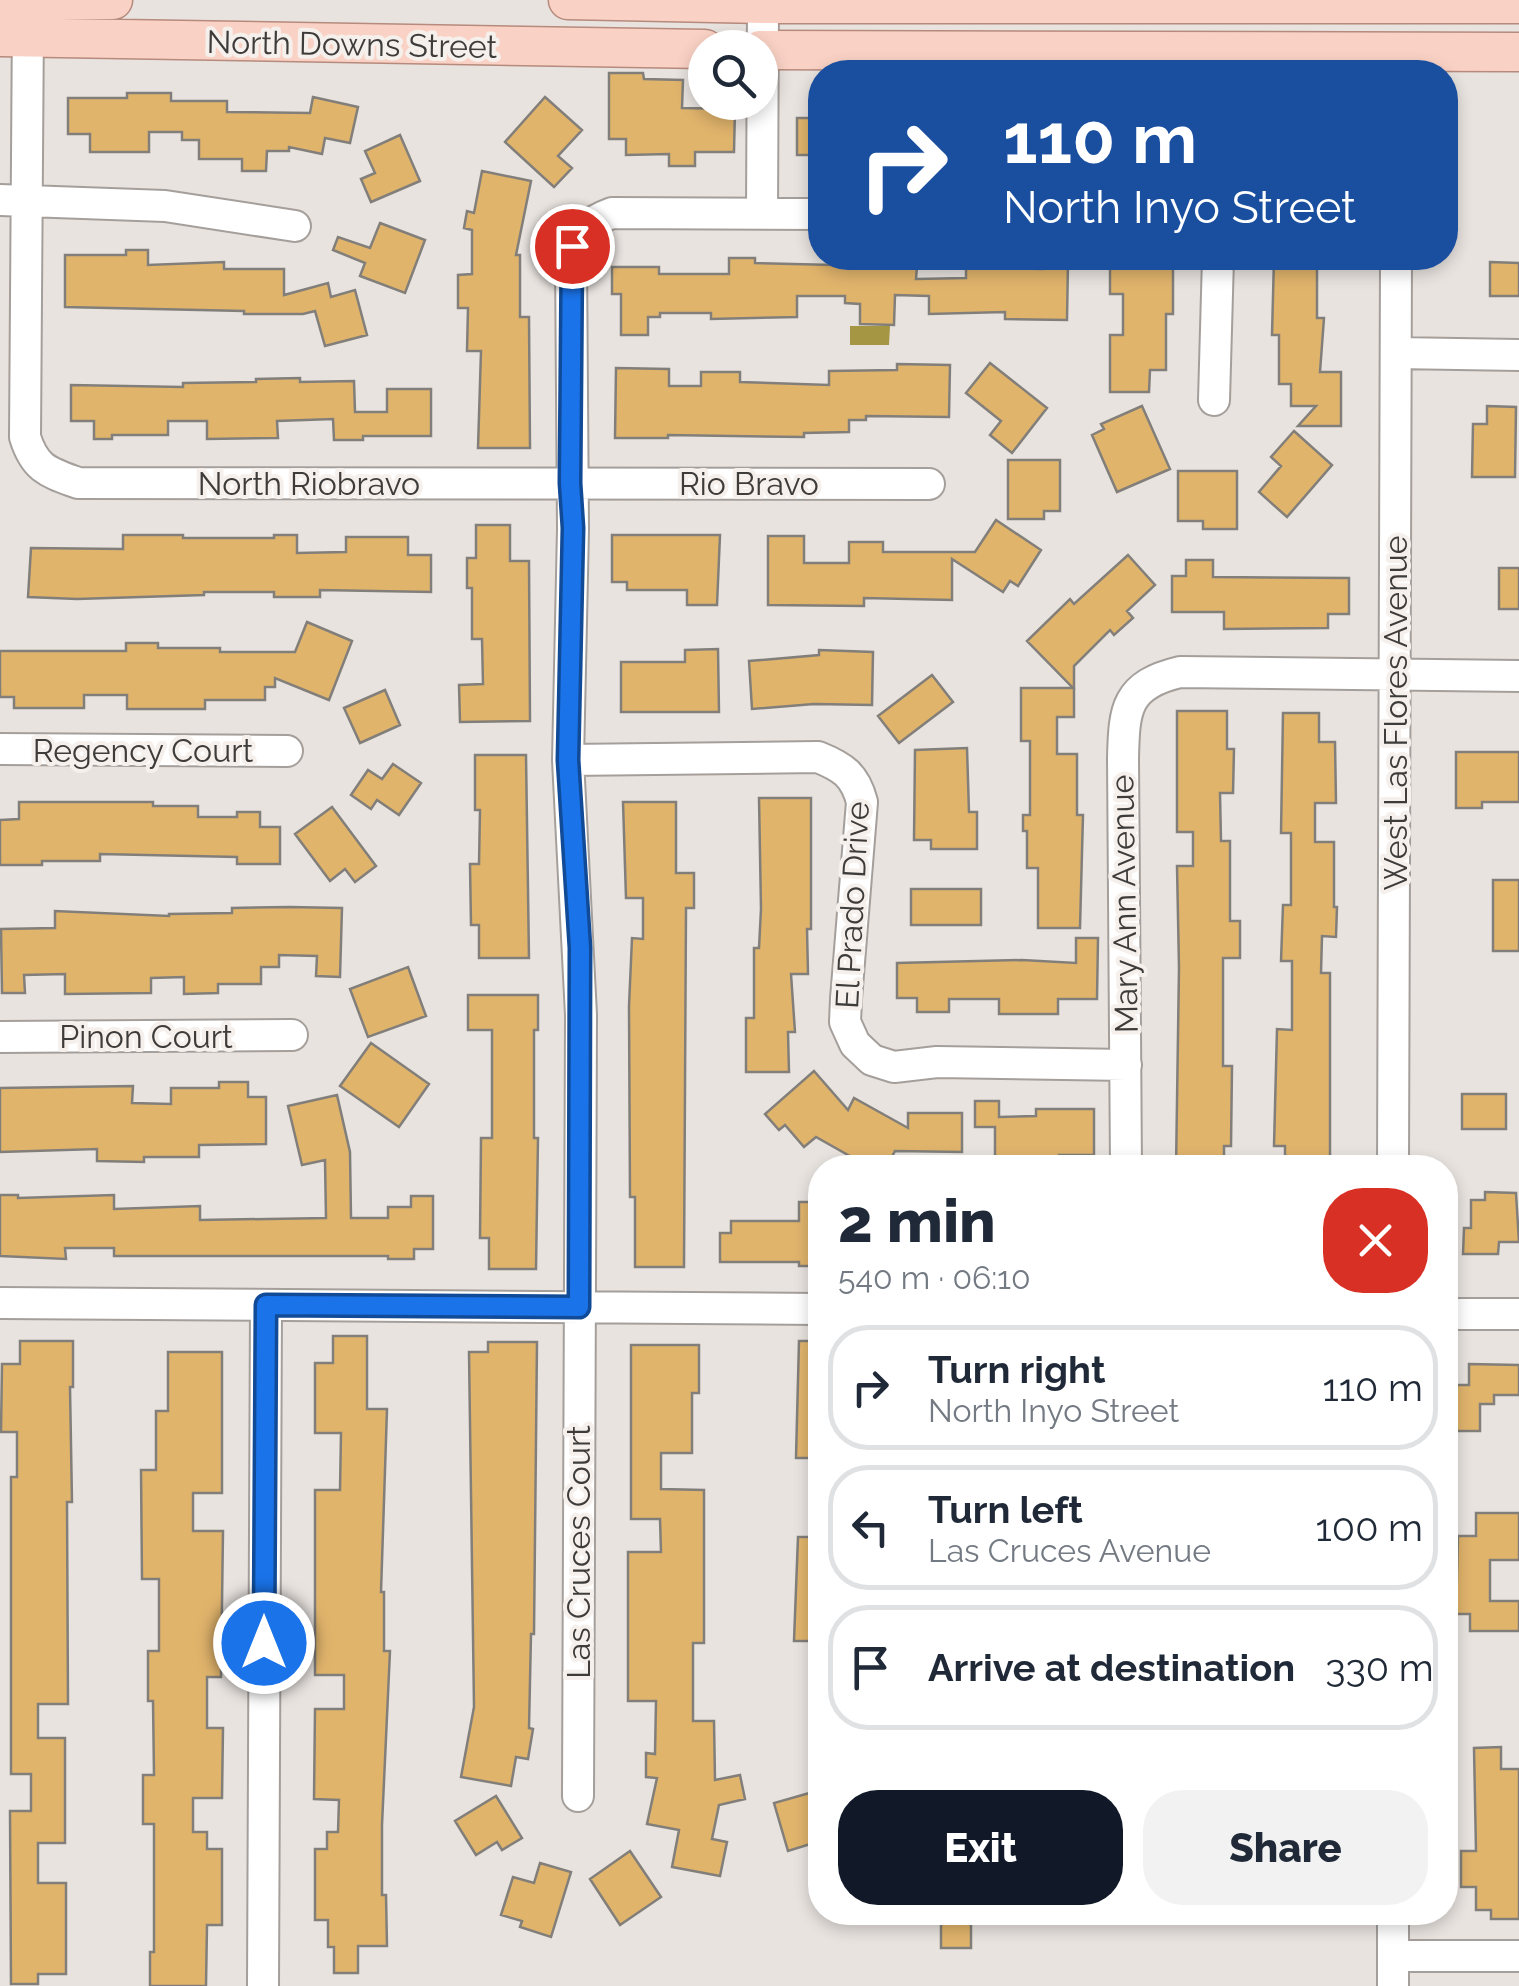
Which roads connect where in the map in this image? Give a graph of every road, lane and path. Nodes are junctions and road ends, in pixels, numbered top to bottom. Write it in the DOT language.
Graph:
graph roads {
  1 [pos="0,0"];
  2 [pos="113,0"];
  3 [pos="568,0"];
  4 [pos="1396,2"];
  5 [pos="763,4"];
  6 [pos="1519,4"];
  7 [pos="21,19"];
  8 [pos="762,30"];
  9 [pos="688,48"];
  10 [pos="778,50"];
  11 [pos="1519,52"];
  12 [pos="1289,60"];
  13 [pos="1394,60"];
  14 [pos="1419,60"];
  15 [pos="762,120"];
  16 [pos="13,200"];
  17 [pos="762,213"];
  18 [pos="808,214"];
  19 [pos="295,226"];
  20 [pos="1218,270"];
  21 [pos="1396,270"];
  22 [pos="1396,353"];
  23 [pos="1519,355"];
  24 [pos="1214,400"];
  25 [pos="570,483"];
  26 [pos="928,484"];
  27 [pos="1396,676"];
  28 [pos="1519,676"];
  29 [pos="0,749"];
  30 [pos="287,751"];
  31 [pos="568,760"];
  32 [pos="292,1036"];
  33 [pos="0,1037"];
  34 [pos="1126,1065"];
  35 [pos="1126,1155"];
  36 [pos="1393,1155"];
  37 [pos="0,1303"];
  38 [pos="266,1305"];
  39 [pos="579,1307"];
  40 [pos="808,1309"];
  41 [pos="1458,1314"];
  42 [pos="1519,1314"];
  43 [pos="578,1796"];
  44 [pos="1394,1925"];
  45 [pos="1519,1956"];
  46 [pos="1393,1971"];
  47 [pos="262,1986"];
  1 -- 7 [label="main road, North Downs Street"];
  2 -- 7 [label="main road, North Downs Street"];
  3 -- 5 [label="main road"];
  4 -- 5 [label="main road"];
  4 -- 6 [label="main road"];
  4 -- 13 [label="main road"];
  5 -- 8 [label="street"];
  7 -- 9 [label="main road, North Downs Street"];
  7 -- 16 [label="street"];
  10 -- 12 [label="main road"];
  11 -- 14 [label="main road"];
  15 -- 17 [label="street"];
  16 -- 19 [label="street"];
  16 -- 25 [label="street, North Riobravo"];
  17 -- 18 [label="street"];
  17 -- 25 [label="street, Las Cruces Court"];
  20 -- 24 [label="street"];
  21 -- 22 [label="street, West Las Flores Avenue"];
  22 -- 23 [label="street"];
  22 -- 27 [label="street, West Las Flores Avenue"];
  25 -- 26 [label="street, Rio Bravo"];
  25 -- 31 [label="street, Las Cruces Court"];
  27 -- 28 [label="street"];
  27 -- 34 [label="street, Mary Ann Avenue"];
  27 -- 36 [label="street, West Las Flores Avenue"];
  29 -- 30 [label="street, Regency Court"];
  31 -- 34 [label="street, El Prado Drive"];
  31 -- 39 [label="street, Las Cruces Court"];
  32 -- 33 [label="street, Pinon Court"];
  34 -- 35 [label="street, Mary Ann Avenue"];
  37 -- 38 [label="street"];
  38 -- 39 [label="street"];
  38 -- 47 [label="street"];
  39 -- 40 [label="street"];
  39 -- 43 [label="street, Las Cruces Court"];
  41 -- 42 [label="street"];
  44 -- 46 [label="street"];
  45 -- 46 [label="street"];
}
